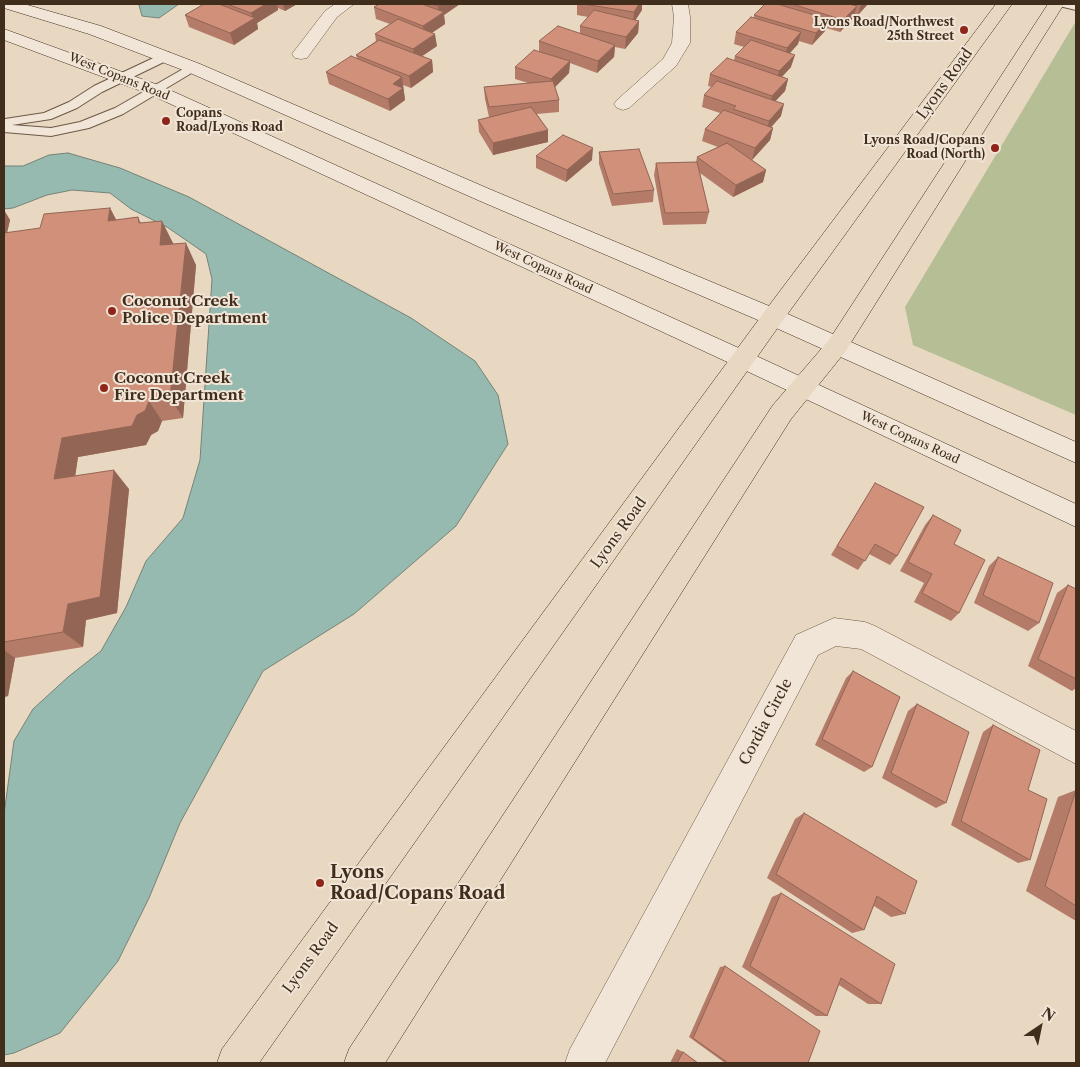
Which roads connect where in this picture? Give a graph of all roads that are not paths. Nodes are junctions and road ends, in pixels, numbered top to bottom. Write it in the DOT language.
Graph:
graph roads {
  1 [pos="8,4"];
  2 [pos="346,4"];
  3 [pos="680,4"];
  4 [pos="1004,4"];
  5 [pos="1056,4"];
  6 [pos="1063,4"];
  7 [pos="1076,7"];
  8 [pos="4,34"];
  9 [pos="301,54"];
  10 [pos="166,56"];
  11 [pos="194,68"];
  12 [pos="122,77"];
  13 [pos="155,90"];
  14 [pos="624,104"];
  15 [pos="4,123"];
  16 [pos="4,128"];
  17 [pos="773,318"];
  18 [pos="837,346"];
  19 [pos="744,360"];
  20 [pos="801,387"];
  21 [pos="1076,453"];
  22 [pos="1076,516"];
  23 [pos="1076,748"];
  24 [pos="236,1063"];
  25 [pos="363,1063"];
  26 [pos="584,1063"];
  1 -- 10 [label="main road"];
  2 -- 9 [label="main road"];
  3 -- 14 [label="main road"];
  4 -- 17 [label="main road, Lyons Road"];
  5 -- 18 [label="main road"];
  6 -- 7 [label="lane"];
  8 -- 12 [label="main road, West Copans Road"];
  10 -- 11 [label="main road"];
  10 -- 12 [label="lane"];
  11 -- 13 [label="lane"];
  11 -- 17 [label="main road"];
  12 -- 13 [label="main road, West Copans Road"];
  12 -- 15 [label="lane"];
  13 -- 16 [label="lane"];
  13 -- 19 [label="main road, West Copans Road"];
  17 -- 18 [label="main road"];
  17 -- 19 [label="main road, Lyons Road"];
  18 -- 20 [label="main road"];
  18 -- 21 [label="main road"];
  19 -- 20 [label="main road, West Copans Road"];
  19 -- 24 [label="main road, Lyons Road"];
  20 -- 22 [label="main road, West Copans Road"];
  20 -- 25 [label="main road"];
  23 -- 26 [label="main road, Cordia Circle"];
}
